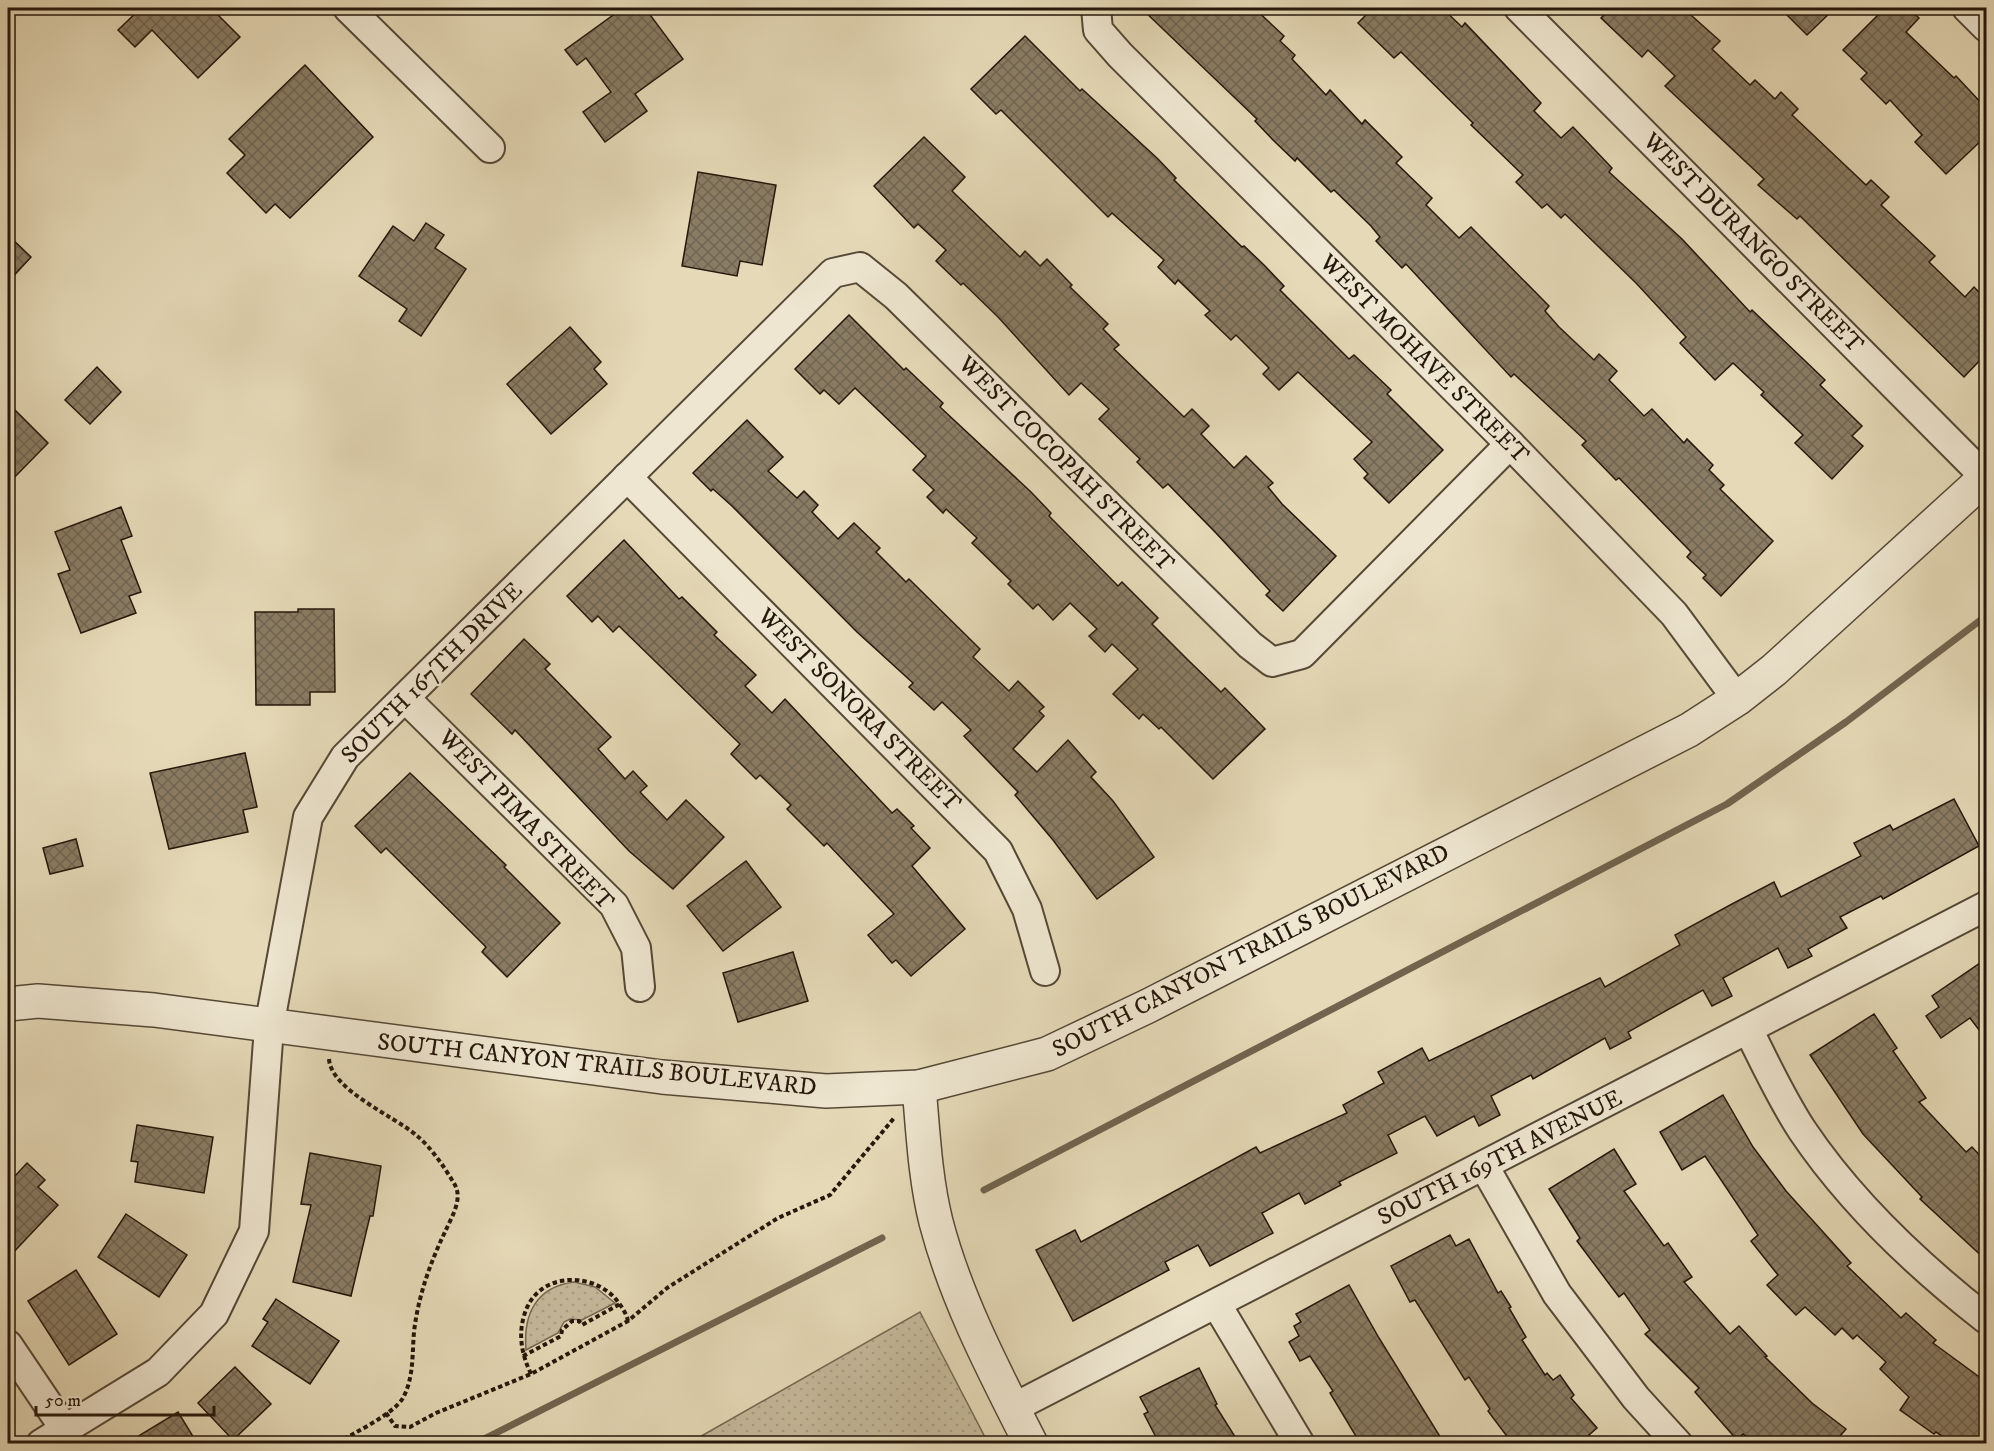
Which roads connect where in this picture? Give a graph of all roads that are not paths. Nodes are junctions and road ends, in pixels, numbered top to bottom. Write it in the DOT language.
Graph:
graph roads {
  1 [pos="348,8"];
  2 [pos="1519,8"];
  3 [pos="1967,8"];
  4 [pos="1097,19"];
  5 [pos="1986,27"];
  6 [pos="490,148"];
  7 [pos="860,267"];
  8 [pos="1510,444"];
  9 [pos="627,477"];
  10 [pos="1986,477"];
  11 [pos="405,698"];
  12 [pos="1737,699"];
  13 [pos="1986,906"];
  14 [pos="1046,971"];
  15 [pos="640,987"];
  16 [pos="8,1004"];
  17 [pos="268,1027"];
  18 [pos="1748,1029"];
  19 [pos="919,1086"];
  20 [pos="1484,1166"];
  21 [pos="1216,1305"];
  22 [pos="1986,1319"];
  23 [pos="8,1345"];
  24 [pos="1013,1408"];
  25 [pos="53,1436"];
  26 [pos="1031,1443"];
  27 [pos="1300,1443"];
  28 [pos="1678,1443"];
  1 -- 6 [label="street"];
  2 -- 10 [label="street, WEST DURANGO STREET"];
  3 -- 5 [label="street"];
  4 -- 8 [label="street, WEST MOHAVE STREET"];
  7 -- 8 [label="street, WEST COCOPAH STREET"];
  7 -- 9 [label="street, SOUTH 167TH DRIVE"];
  8 -- 12 [label="street, WEST MOHAVE STREET"];
  9 -- 11 [label="street, SOUTH 167TH DRIVE"];
  9 -- 14 [label="street, WEST SONORA STREET"];
  10 -- 12 [label="street, SOUTH CANYON TRAILS BOULEVARD"];
  11 -- 15 [label="street, WEST PIMA STREET"];
  11 -- 17 [label="street, SOUTH 167TH DRIVE"];
  12 -- 19 [label="street, SOUTH CANYON TRAILS BOULEVARD"];
  13 -- 18 [label="street, SOUTH 169TH AVENUE"];
  16 -- 17 [label="street, SOUTH CANYON TRAILS BOULEVARD"];
  17 -- 19 [label="street, SOUTH CANYON TRAILS BOULEVARD"];
  17 -- 25 [label="street, SOUTH 167TH DRIVE"];
  18 -- 20 [label="street, SOUTH 169TH AVENUE"];
  18 -- 22 [label="street"];
  19 -- 24 [label="street"];
  20 -- 21 [label="street, SOUTH 169TH AVENUE"];
  20 -- 28 [label="street"];
  21 -- 24 [label="street, SOUTH 169TH AVENUE"];
  21 -- 27 [label="street"];
  23 -- 25 [label="street"];
  24 -- 26 [label="street"];
}
